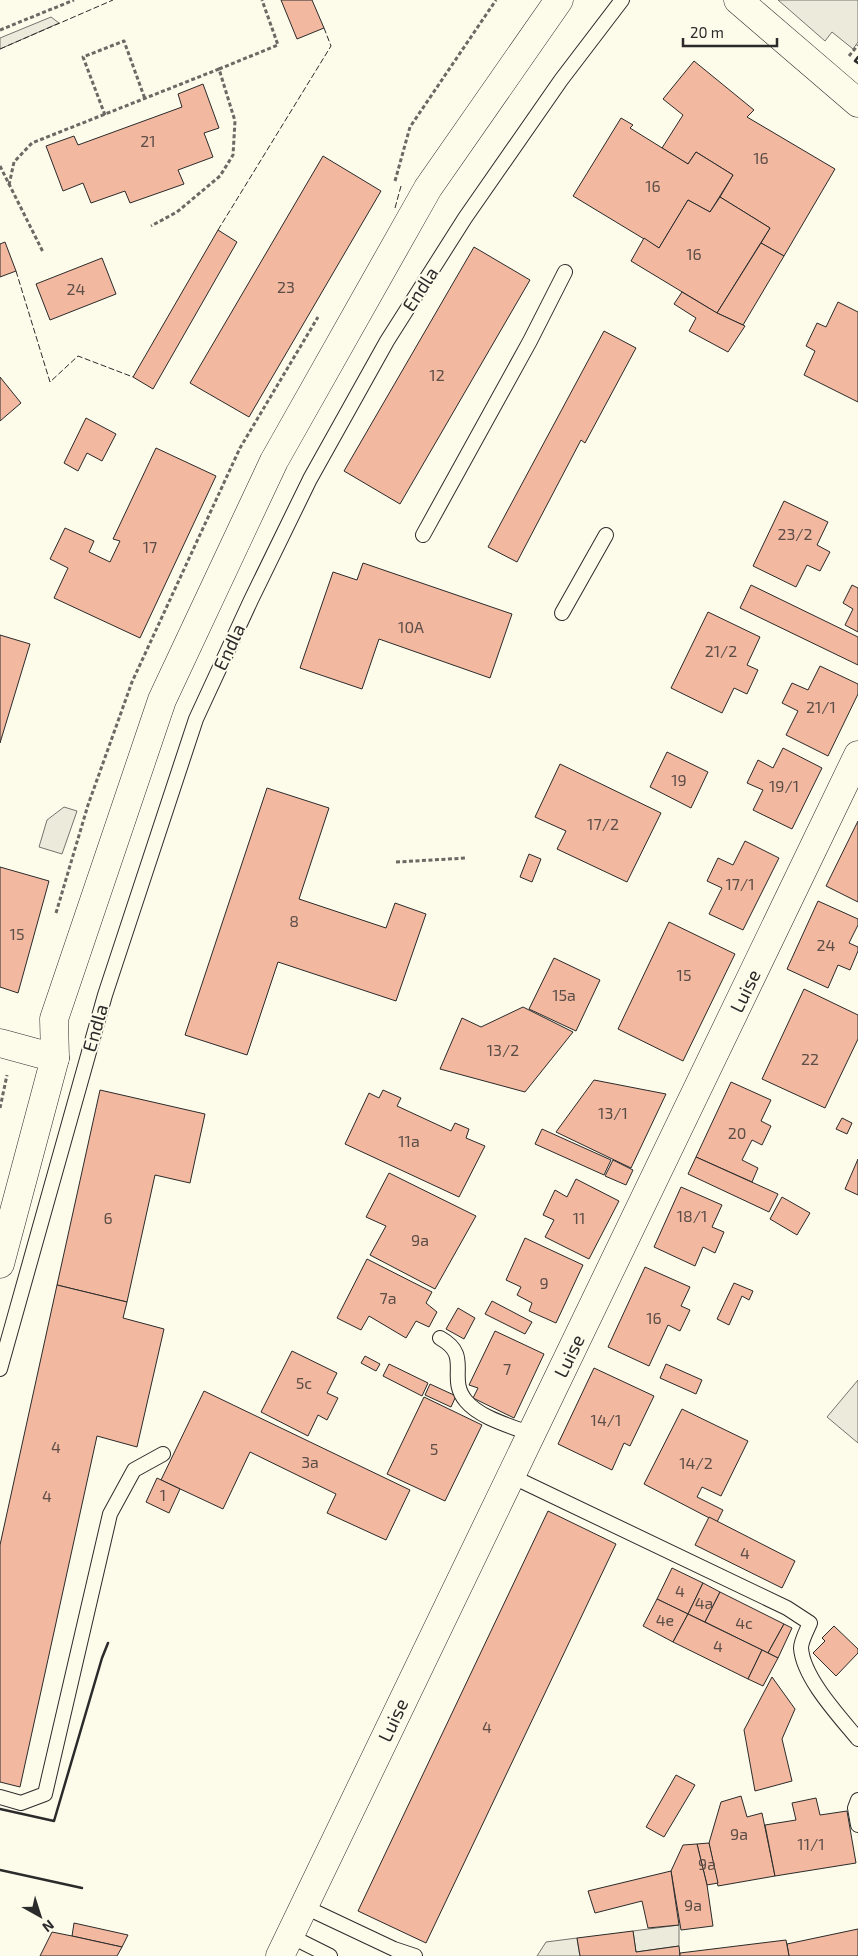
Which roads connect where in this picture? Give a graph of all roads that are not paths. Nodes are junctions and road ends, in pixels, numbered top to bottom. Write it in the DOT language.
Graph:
graph roads {
  1 [pos="559,0"];
  2 [pos="622,0"];
  3 [pos="738,0"];
  4 [pos="858,103"];
  5 [pos="565,272"];
  6 [pos="423,535"];
  7 [pos="606,535"];
  8 [pos="562,614"];
  9 [pos="858,755"];
  10 [pos="0,1043"];
  11 [pos="55,1058"];
  12 [pos="0,1264"];
  13 [pos="440,1338"];
  14 [pos="0,1369"];
  15 [pos="531,1434"];
  16 [pos="164,1454"];
  17 [pos="511,1476"];
  18 [pos="858,1739"];
  19 [pos="0,1797"];
  20 [pos="858,1800"];
  21 [pos="858,1825"];
  22 [pos="304,1907"];
  23 [pos="285,1946"];
  24 [pos="330,1956"];
  25 [pos="415,1956"];
  1 -- 11 [label="main road, Endla"];
  2 -- 14 [label="lane, Endla"];
  3 -- 4 [label="main road"];
  5 -- 6 [label="lane"];
  7 -- 8 [label="lane"];
  9 -- 15 [label="main road, Luise"];
  10 -- 11 [label="main road"];
  11 -- 12 [label="main road, Endla"];
  13 -- 15 [label="lane"];
  15 -- 17 [label="main road, Luise"];
  16 -- 19 [label="lane"];
  17 -- 18 [label="lane"];
  17 -- 22 [label="main road, Luise"];
  20 -- 21 [label="lane"];
  22 -- 23 [label="main road, Luise"];
  22 -- 25 [label="lane"];
  23 -- 24 [label="lane"];
}
